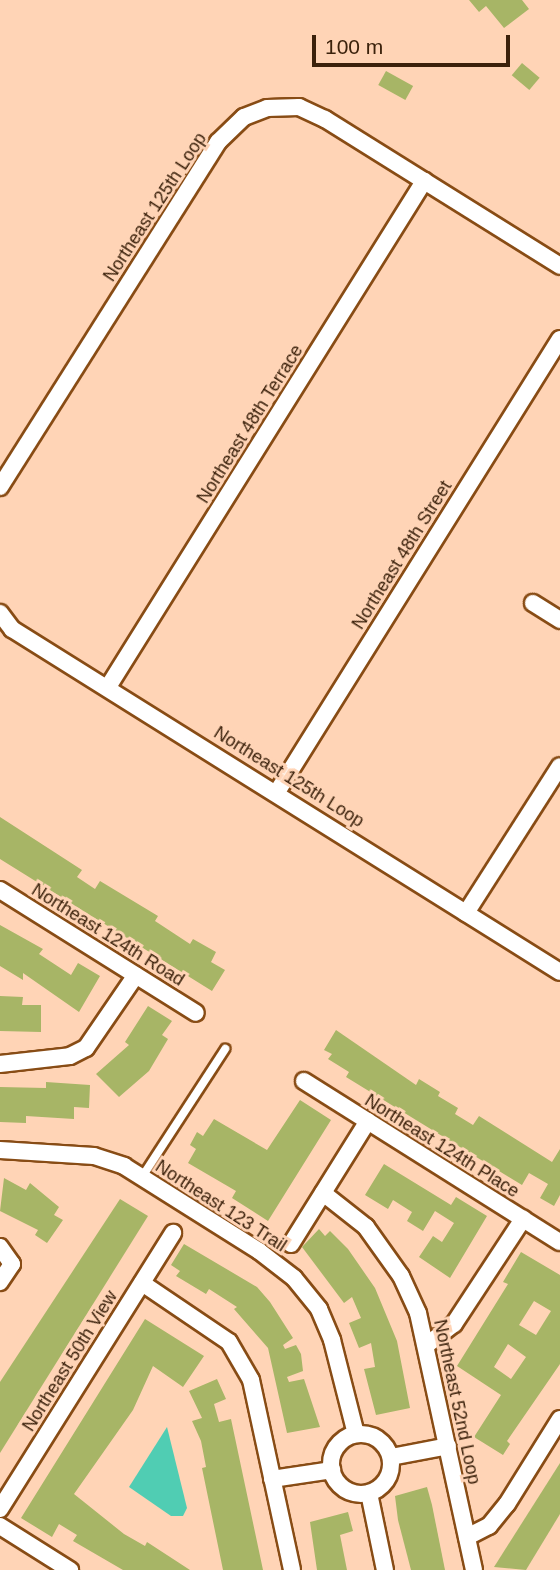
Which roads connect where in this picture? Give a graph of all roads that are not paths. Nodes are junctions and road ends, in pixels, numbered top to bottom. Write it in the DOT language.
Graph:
graph roads {
  1 [pos="424,181"];
  2 [pos="560,266"];
  3 [pos="560,339"];
  4 [pos="0,487"];
  5 [pos="533,603"];
  6 [pos="0,613"];
  7 [pos="560,620"];
  8 [pos="108,687"];
  9 [pos="560,766"];
  10 [pos="277,792"];
  11 [pos="0,890"];
  12 [pos="466,913"];
  13 [pos="560,972"];
  14 [pos="136,975"];
  15 [pos="196,1013"];
  16 [pos="225,1049"];
  17 [pos="0,1064"];
  18 [pos="304,1081"];
  19 [pos="368,1121"];
  20 [pos="0,1150"];
  21 [pos="142,1177"];
  22 [pos="323,1193"];
  23 [pos="523,1219"];
  24 [pos="173,1233"];
  25 [pos="560,1242"];
  26 [pos="291,1244"];
  27 [pos="0,1247"];
  28 [pos="0,1282"];
  29 [pos="142,1283"];
  30 [pos="428,1344"];
  31 [pos="560,1419"];
  32 [pos="356,1434"];
  33 [pos="448,1446"];
  34 [pos="391,1457"];
  35 [pos="332,1470"];
  36 [pos="272,1479"];
  37 [pos="369,1493"];
  38 [pos="0,1509"];
  39 [pos="0,1526"];
  40 [pos="467,1537"];
  41 [pos="70,1570"];
  42 [pos="292,1570"];
  43 [pos="385,1570"];
  44 [pos="474,1570"];
  1 -- 2 [label="street, Northeast 125th Loop"];
  1 -- 4 [label="street, Northeast 125th Loop"];
  1 -- 8 [label="street, Northeast 48th Terrace"];
  3 -- 10 [label="street, Northeast 48th Street"];
  5 -- 7 [label="street"];
  6 -- 8 [label="street, Northeast 125th Loop"];
  8 -- 10 [label="street, Northeast 125th Loop"];
  9 -- 12 [label="street"];
  10 -- 12 [label="street, Northeast 125th Loop"];
  11 -- 14 [label="street, Northeast 124th Road"];
  12 -- 13 [label="street, Northeast 125th Loop"];
  14 -- 15 [label="street, Northeast 124th Road"];
  14 -- 17 [label="street"];
  16 -- 21 [label="lane"];
  18 -- 19 [label="street, Northeast 124th Place"];
  19 -- 22 [label="street"];
  19 -- 23 [label="street, Northeast 124th Place"];
  20 -- 21 [label="street, Northeast 123 Trail"];
  21 -- 32 [label="street, Northeast 123 Trail"];
  22 -- 26 [label="street"];
  22 -- 30 [label="street, Northeast 52nd Loop"];
  23 -- 25 [label="street, Northeast 124th Place"];
  23 -- 30 [label="street"];
  24 -- 29 [label="street, Northeast 50th View"];
  27 -- 28 [label="street"];
  29 -- 36 [label="street"];
  29 -- 38 [label="street, Northeast 50th View"];
  30 -- 33 [label="street, Northeast 52nd Loop"];
  31 -- 40 [label="street"];
  32 -- 34 [label="street"];
  32 -- 35 [label="street"];
  33 -- 34 [label="street"];
  33 -- 40 [label="street, Northeast 52nd Loop"];
  34 -- 37 [label="street"];
  35 -- 36 [label="street"];
  35 -- 37 [label="street"];
  36 -- 42 [label="street"];
  37 -- 43 [label="street"];
  39 -- 41 [label="street"];
  40 -- 44 [label="street, Northeast 52nd Loop"];
}
